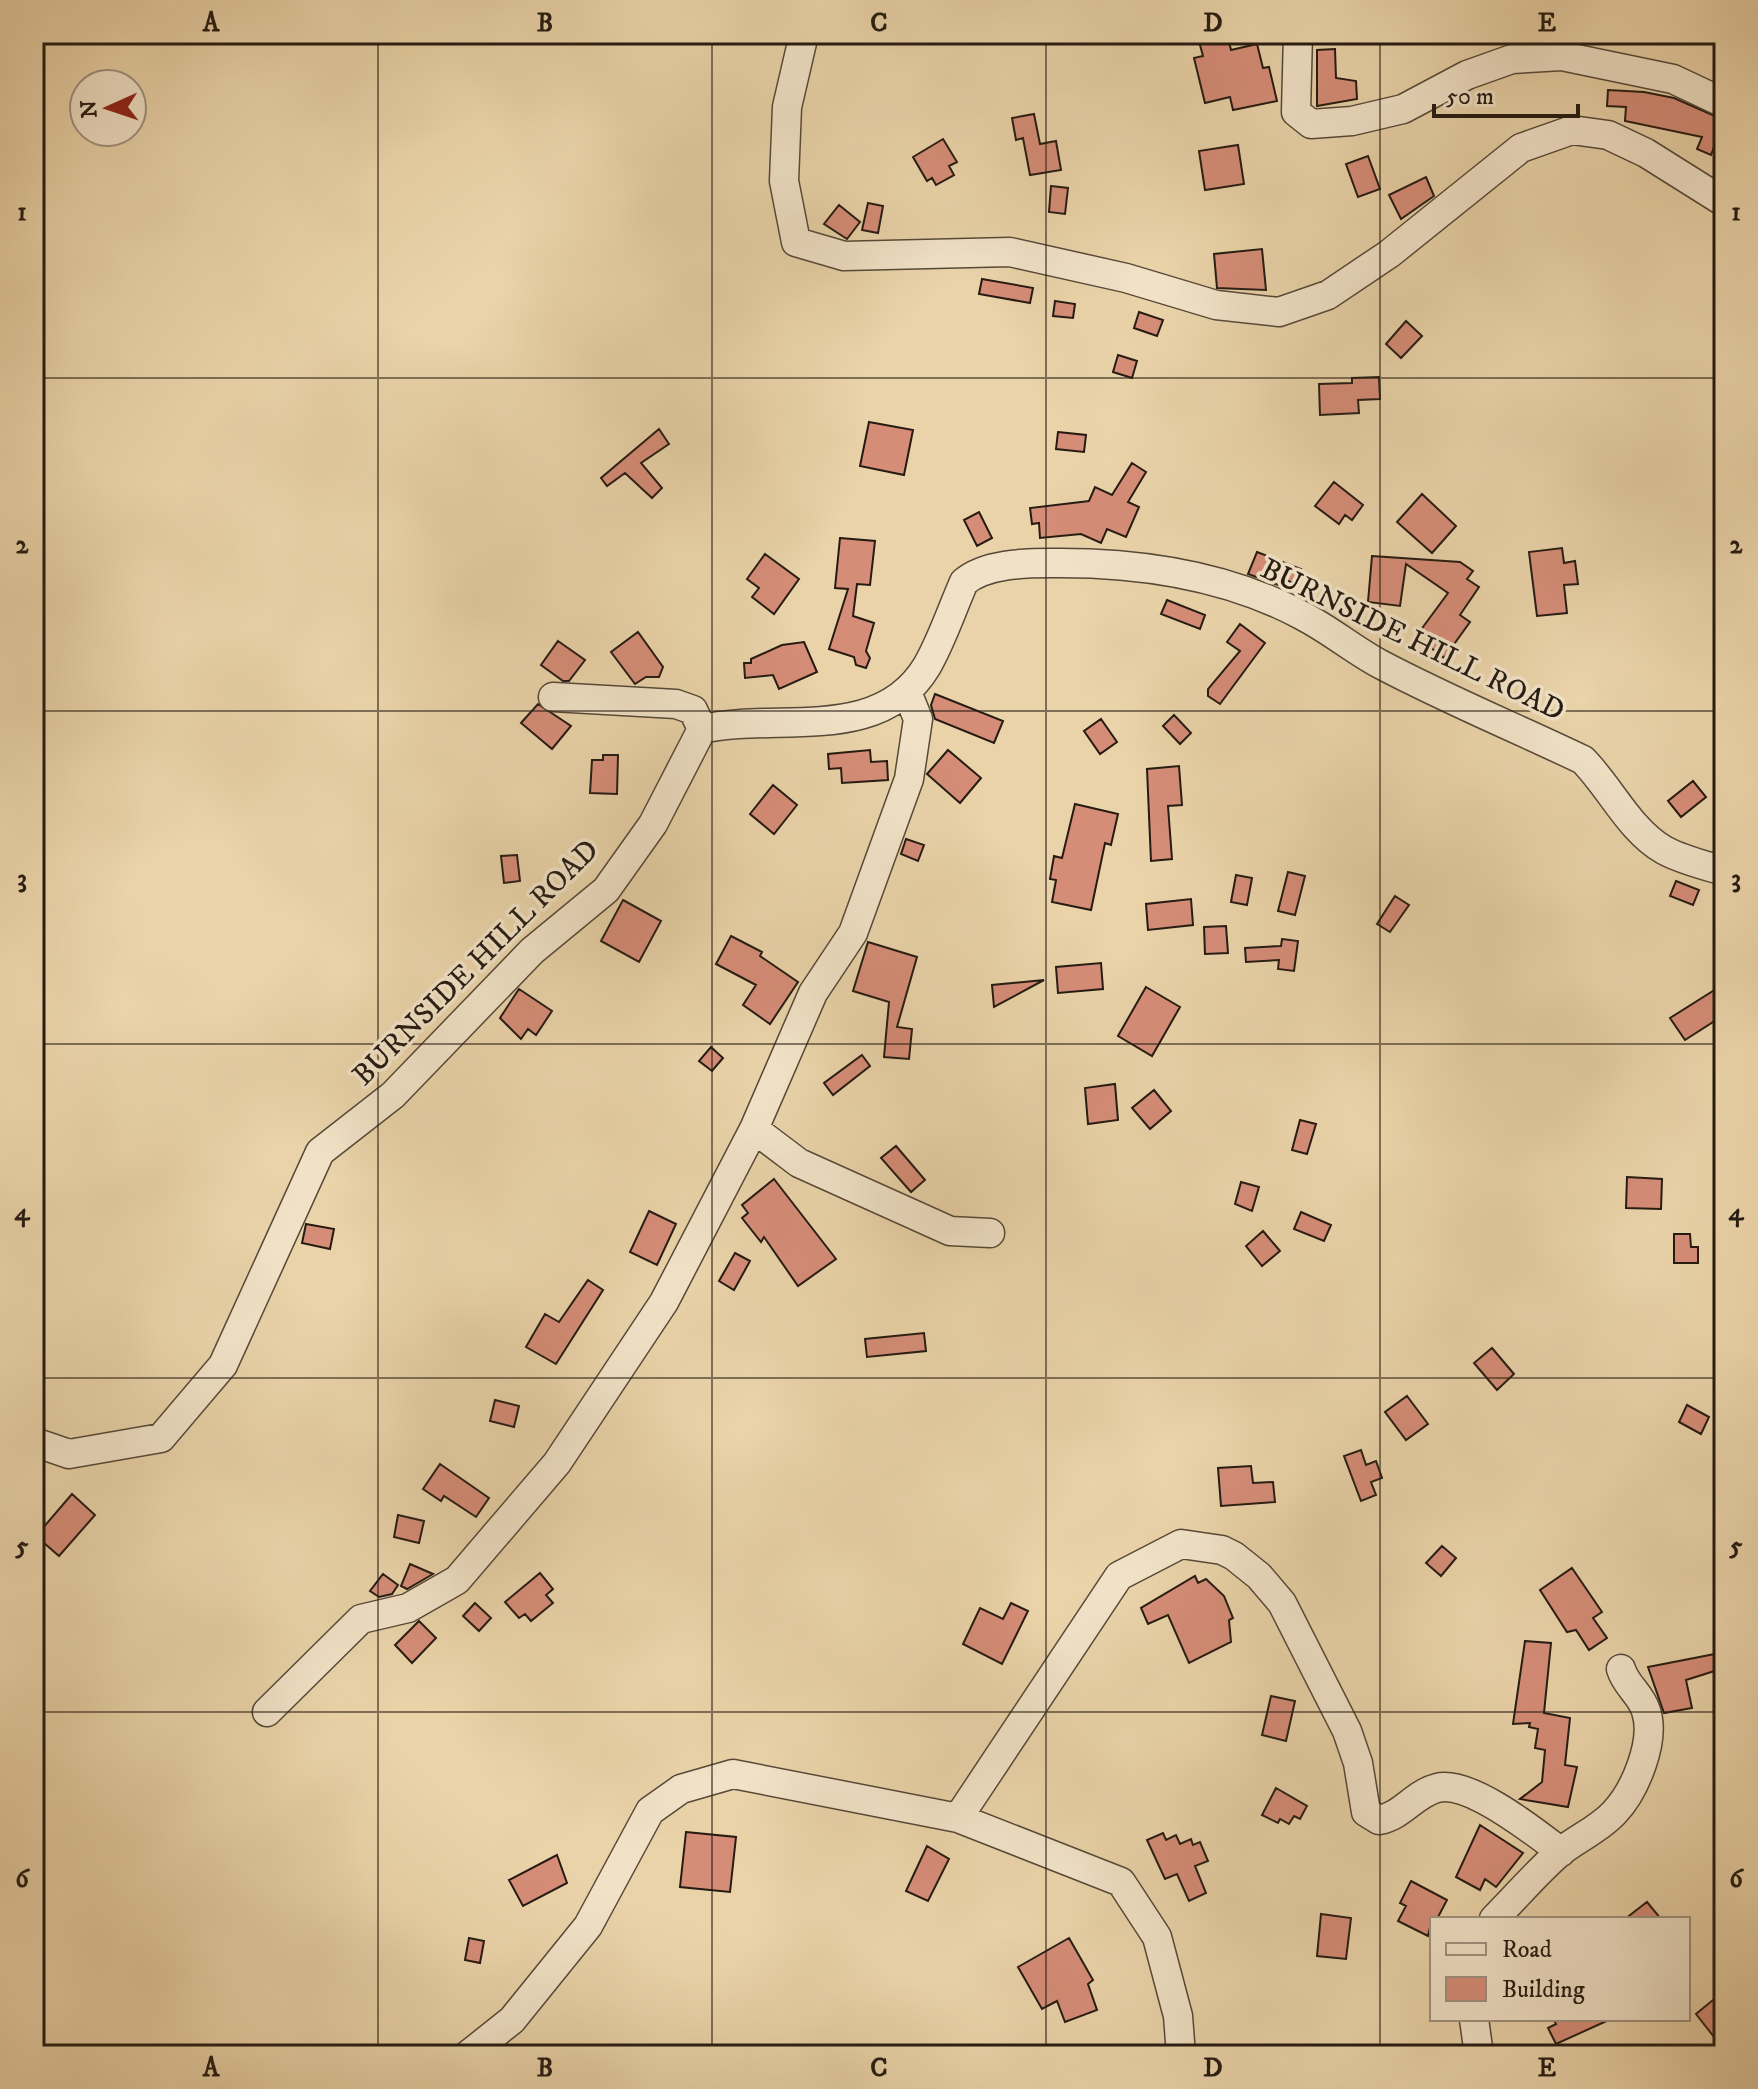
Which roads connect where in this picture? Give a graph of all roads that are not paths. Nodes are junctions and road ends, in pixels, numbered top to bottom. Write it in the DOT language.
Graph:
graph roads {
  1 [pos="804,34"];
  2 [pos="1298,34"];
  3 [pos="1724,103"];
  4 [pos="1724,202"];
  5 [pos="907,692"];
  6 [pos="553,697"];
  7 [pos="702,729"];
  8 [pos="1724,871"];
  9 [pos="754,1129"];
  10 [pos="990,1233"];
  11 [pos="34,1442"];
  12 [pos="1621,1669"];
  13 [pos="267,1712"];
  14 [pos="958,1818"];
  15 [pos="1561,1852"];
  16 [pos="1496,1917"];
  17 [pos="1474,2021"];
  18 [pos="468,2055"];
  19 [pos="1181,2055"];
  20 [pos="1479,2055"];
  1 -- 4 [label="street"];
  2 -- 3 [label="street"];
  5 -- 7 [label="street, BURNSIDE HILL ROAD"];
  5 -- 8 [label="street, BURNSIDE HILL ROAD"];
  5 -- 9 [label="street"];
  6 -- 7 [label="street"];
  7 -- 11 [label="street, BURNSIDE HILL ROAD"];
  9 -- 10 [label="street"];
  9 -- 13 [label="street"];
  12 -- 15 [label="street"];
  14 -- 15 [label="street"];
  14 -- 18 [label="street"];
  14 -- 19 [label="street"];
  15 -- 16 [label="street"];
  17 -- 20 [label="street"];
}
